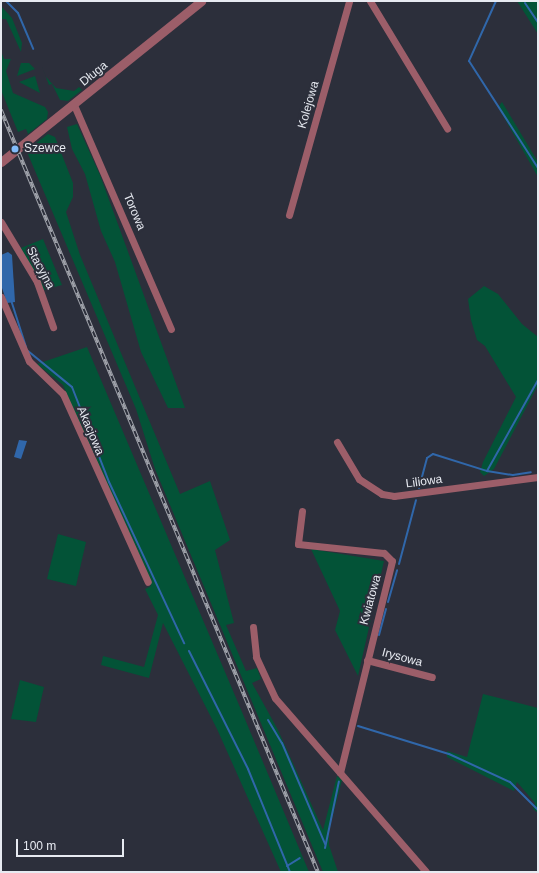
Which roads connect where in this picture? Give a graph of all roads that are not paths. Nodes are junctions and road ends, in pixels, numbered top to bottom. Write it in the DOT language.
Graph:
graph roads {
  1 [pos="201,1"];
  2 [pos="349,1"];
  3 [pos="370,1"];
  4 [pos="74,105"];
  5 [pos="447,128"];
  6 [pos="1,162"];
  7 [pos="289,215"];
  8 [pos="1,222"];
  9 [pos="1,297"];
  10 [pos="53,327"];
  11 [pos="171,329"];
  12 [pos="337,442"];
  13 [pos="538,477"];
  14 [pos="302,511"];
  15 [pos="148,582"];
  16 [pos="254,627"];
  17 [pos="367,660"];
  18 [pos="432,677"];
  19 [pos="340,773"];
  20 [pos="426,872"];
  1 -- 4 [label="street, Długa"];
  2 -- 7 [label="street, Kolejowa"];
  3 -- 5 [label="street"];
  4 -- 6 [label="street, Długa"];
  4 -- 11 [label="street, Torowa"];
  8 -- 10 [label="street, Stacyjna"];
  9 -- 15 [label="street, Akacjowa"];
  12 -- 13 [label="street, Liliowa"];
  14 -- 17 [label="street, Kwiatowa"];
  16 -- 19 [label="street"];
  17 -- 18 [label="street, Irysowa"];
  17 -- 19 [label="street, Kwiatowa"];
  19 -- 20 [label="street"];
}
